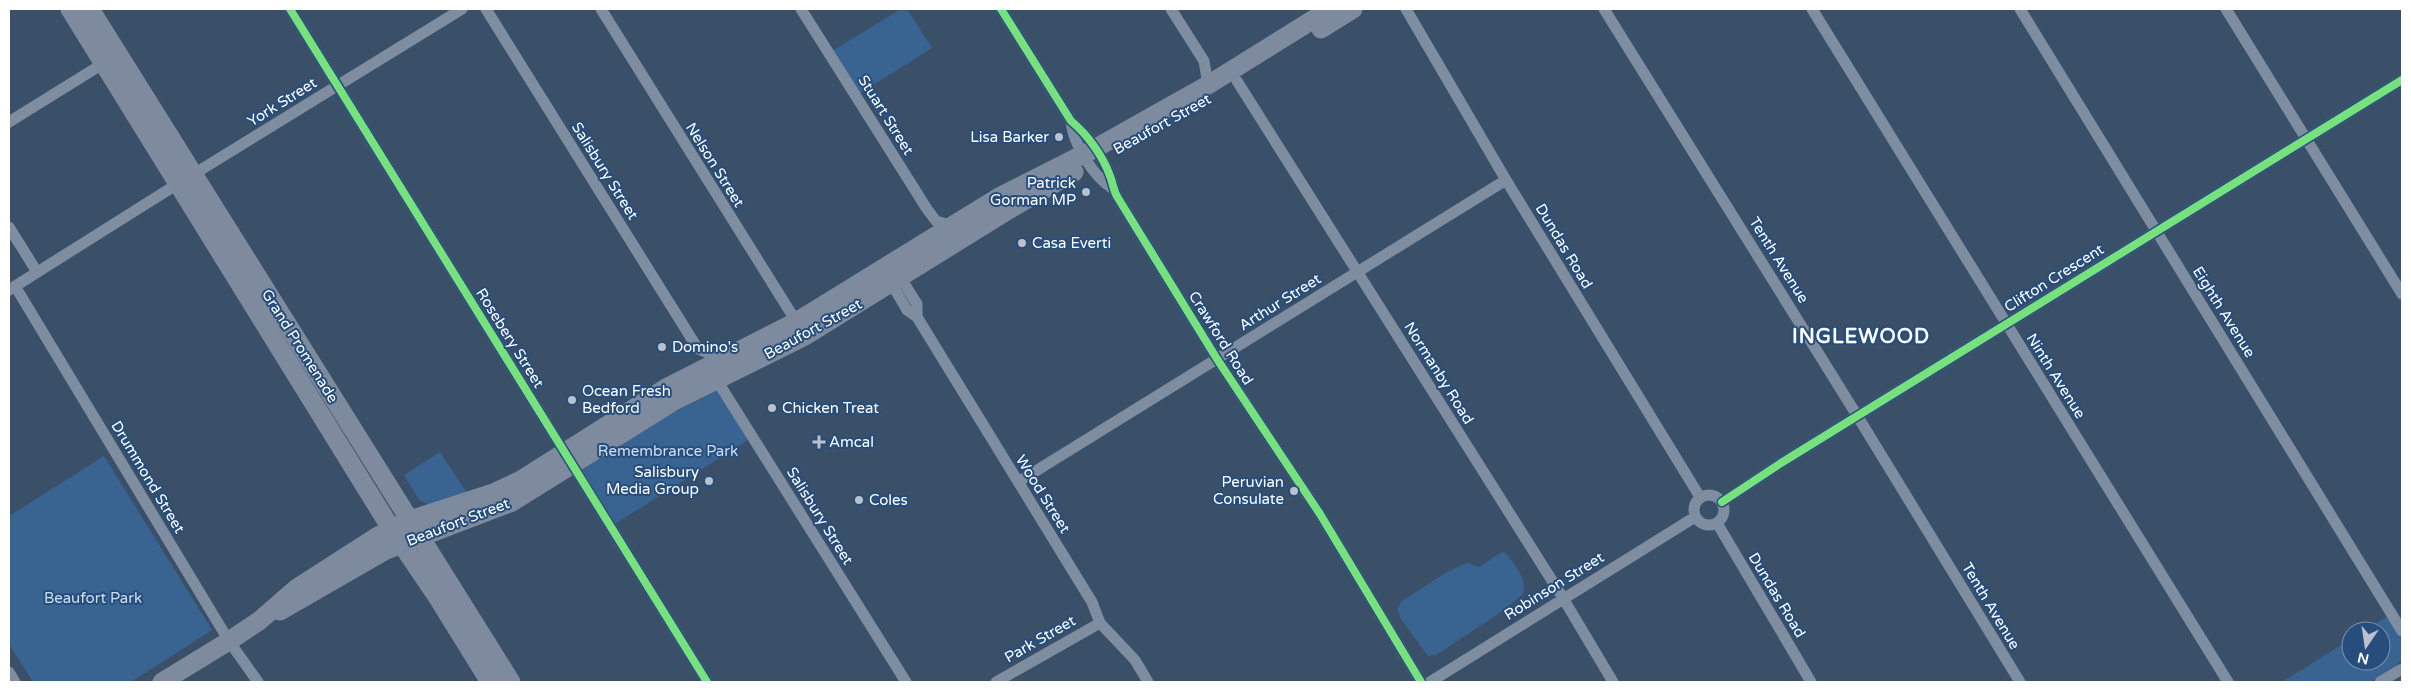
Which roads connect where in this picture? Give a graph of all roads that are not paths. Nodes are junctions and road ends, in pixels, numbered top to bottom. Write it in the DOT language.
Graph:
graph roads {
  1 [pos="70,9"];
  2 [pos="90,9"];
  3 [pos="290,9"];
  4 [pos="462,9"];
  5 [pos="486,9"];
  6 [pos="601,9"];
  7 [pos="802,9"];
  8 [pos="1001,9"];
  9 [pos="1171,9"];
  10 [pos="1353,9"];
  11 [pos="1406,9"];
  12 [pos="1604,9"];
  13 [pos="1812,9"];
  14 [pos="2020,9"];
  15 [pos="2226,9"];
  16 [pos="1330,12"];
  17 [pos="1204,61"];
  18 [pos="104,63"];
  19 [pos="1231,78"];
  20 [pos="2402,80"];
  21 [pos="338,85"];
  22 [pos="1208,86"];
  23 [pos="9,122"];
  24 [pos="2306,138"];
  25 [pos="1092,156"];
  26 [pos="186,178"];
  27 [pos="1506,180"];
  28 [pos="944,224"];
  29 [pos="9,227"];
  30 [pos="2156,231"];
  31 [pos="37,272"];
  32 [pos="1357,272"];
  33 [pos="891,273"];
  34 [pos="12,288"];
  35 [pos="2402,294"];
  36 [pos="2006,324"];
  37 [pos="800,329"];
  38 [pos="698,349"];
  39 [pos="1218,359"];
  40 [pos="716,369"];
  41 [pos="691,375"];
  42 [pos="1858,417"];
  43 [pos="568,460"];
  44 [pos="1018,482"];
  45 [pos="1700,497"];
  46 [pos="1722,502"];
  47 [pos="380,509"];
  48 [pos="488,512"];
  49 [pos="1695,517"];
  50 [pos="1716,523"];
  51 [pos="415,528"];
  52 [pos="396,537"];
  53 [pos="437,565"];
  54 [pos="297,588"];
  55 [pos="1563,598"];
  56 [pos="259,621"];
  57 [pos="1100,623"];
  58 [pos="2402,631"];
  59 [pos="229,642"];
  60 [pos="2402,669"];
  61 [pos="9,672"];
  62 [pos="15,682"];
  63 [pos="162,682"];
  64 [pos="258,682"];
  65 [pos="490,682"];
  66 [pos="511,682"];
  67 [pos="707,682"];
  68 [pos="906,682"];
  69 [pos="996,682"];
  70 [pos="1148,682"];
  71 [pos="1421,682"];
  72 [pos="1430,682"];
  73 [pos="1613,682"];
  74 [pos="1811,682"];
  75 [pos="2020,682"];
  76 [pos="2228,682"];
  77 [pos="2380,682"];
  1 -- 18 [label="main road, Grand Promenade"];
  2 -- 26 [label="main road, Grand Promenade"];
  3 -- 21 [label="street, Rosebery Street"];
  4 -- 21 [label="street, York Street"];
  5 -- 38 [label="street, Salisbury Street"];
  6 -- 37 [label="street, Nelson Street"];
  7 -- 28 [label="street, Stuart Street"];
  8 -- 25 [label="street, Crawford Road"];
  9 -- 17 [label="street"];
  10 -- 16 [label="main road, Beaufort Street"];
  11 -- 27 [label="street, Dundas Road"];
  12 -- 42 [label="street, Tenth Avenue"];
  13 -- 36 [label="street, Ninth Avenue"];
  14 -- 30 [label="street, Eighth Avenue"];
  15 -- 24 [label="street"];
  16 -- 19 [label="main road, Beaufort Street"];
  17 -- 19 [label="street"];
  17 -- 22 [label="street"];
  18 -- 23 [label="street"];
  18 -- 26 [label="main road, Grand Promenade"];
  19 -- 22 [label="main road, Beaufort Street"];
  19 -- 25 [label="main road, Beaufort Street"];
  19 -- 32 [label="street, Normanby Road"];
  20 -- 24 [label="street, Clifton Crescent"];
  21 -- 26 [label="street, York Street"];
  21 -- 43 [label="street, Rosebery Street"];
  22 -- 25 [label="main road, Beaufort Street"];
  24 -- 30 [label="street, Clifton Crescent"];
  24 -- 35 [label="street"];
  25 -- 28 [label="main road, Beaufort Street"];
  25 -- 33 [label="main road, Beaufort Street"];
  25 -- 39 [label="street, Crawford Road"];
  26 -- 31 [label="street, York Street"];
  26 -- 47 [label="main road, Grand Promenade"];
  26 -- 51 [label="main road, Grand Promenade"];
  27 -- 32 [label="street, Arthur Street"];
  27 -- 45 [label="street, Dundas Road"];
  28 -- 33 [label="main road, Beaufort Street"];
  29 -- 31 [label="street"];
  30 -- 36 [label="street, Clifton Crescent"];
  30 -- 58 [label="street, Eighth Avenue"];
  31 -- 34 [label="street, York Street"];
  32 -- 39 [label="street, Arthur Street"];
  32 -- 55 [label="street, Normanby Road"];
  33 -- 37 [label="main road, Beaufort Street"];
  33 -- 44 [label="street, Wood Street"];
  34 -- 59 [label="street, Drummond Street"];
  36 -- 42 [label="street, Clifton Crescent"];
  36 -- 76 [label="street, Ninth Avenue"];
  37 -- 40 [label="main road, Beaufort Street"];
  38 -- 40 [label="street"];
  38 -- 41 [label="street"];
  39 -- 44 [label="street, Arthur Street"];
  39 -- 71 [label="street, Crawford Road"];
  40 -- 41 [label="main road, Beaufort Street"];
  40 -- 43 [label="main road, Beaufort Street"];
  40 -- 68 [label="street, Salisbury Street"];
  41 -- 43 [label="main road, Beaufort Street"];
  42 -- 46 [label="street, Clifton Crescent"];
  42 -- 75 [label="street, Tenth Avenue"];
  43 -- 48 [label="main road, Beaufort Street"];
  43 -- 51 [label="main road, Beaufort Street"];
  43 -- 67 [label="street, Rosebery Street"];
  44 -- 57 [label="street, Wood Street"];
  45 -- 46 [label="street"];
  45 -- 49 [label="street"];
  46 -- 50 [label="street"];
  47 -- 52 [label="main road, Grand Promenade"];
  47 -- 54 [label="main road"];
  48 -- 51 [label="main road, Beaufort Street"];
  48 -- 53 [label="main road"];
  49 -- 50 [label="street"];
  49 -- 55 [label="street, Robinson Street"];
  50 -- 74 [label="street, Dundas Road"];
  51 -- 52 [label="main road, Beaufort Street"];
  51 -- 53 [label="main road, Grand Promenade"];
  52 -- 54 [label="main road, Beaufort Street"];
  52 -- 56 [label="main road, Beaufort Street"];
  52 -- 65 [label="main road, Grand Promenade"];
  53 -- 66 [label="main road, Grand Promenade"];
  54 -- 56 [label="main road, Beaufort Street"];
  55 -- 72 [label="street, Robinson Street"];
  55 -- 73 [label="street, Normanby Road"];
  56 -- 59 [label="main road, Beaufort Street"];
  57 -- 69 [label="street, Park Street"];
  57 -- 70 [label="street, Wood Street"];
  59 -- 63 [label="main road, Beaufort Street"];
  59 -- 64 [label="street, Drummond Street"];
  60 -- 77 [label="street"];
  61 -- 62 [label="street"];
}
